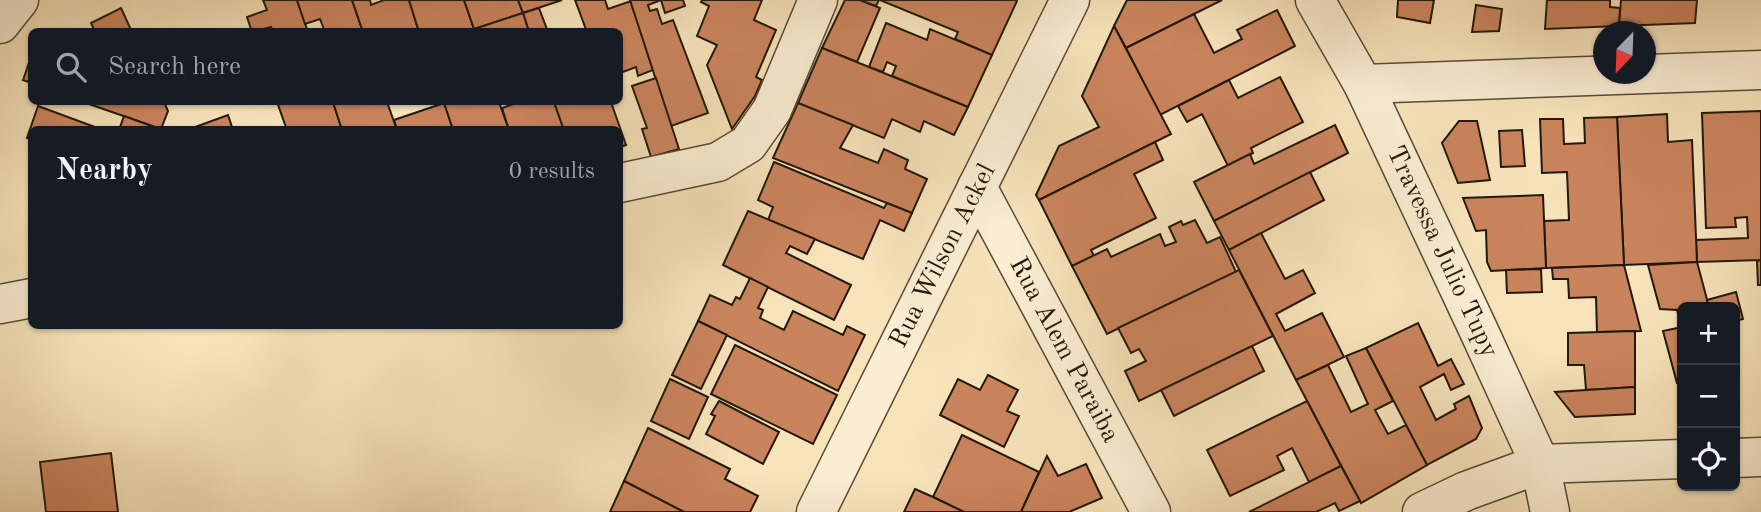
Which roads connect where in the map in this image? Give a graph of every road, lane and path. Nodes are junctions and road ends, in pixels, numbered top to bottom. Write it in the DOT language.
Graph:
graph roads {
  1 [pos="19,0"];
  2 [pos="817,0"];
  3 [pos="1070,0"];
  4 [pos="1315,0"];
  5 [pos="0,24"];
  6 [pos="1761,70"];
  7 [pos="1363,84"];
  8 [pos="623,182"];
  9 [pos="977,187"];
  10 [pos="28,299"];
  11 [pos="0,304"];
  12 [pos="1761,457"];
  13 [pos="1740,458"];
  14 [pos="1677,459"];
  15 [pos="1540,464"];
  16 [pos="816,512"];
  17 [pos="1152,512"];
  18 [pos="1422,512"];
  19 [pos="1550,512"];
  1 -- 5 [label="street"];
  2 -- 8 [label="street"];
  3 -- 9 [label="street, Rua Wilson Ackel"];
  4 -- 7 [label="street, Travessa Julio Tupy"];
  6 -- 7 [label="street"];
  7 -- 15 [label="street, Travessa Julio Tupy"];
  9 -- 16 [label="street, Rua Wilson Ackel"];
  9 -- 17 [label="street, Rua Alem Paraiba"];
  10 -- 11 [label="street"];
  12 -- 13 [label="street"];
  14 -- 15 [label="street"];
  15 -- 18 [label="street"];
  15 -- 19 [label="street, Travessa Julio Tupy"];
}
